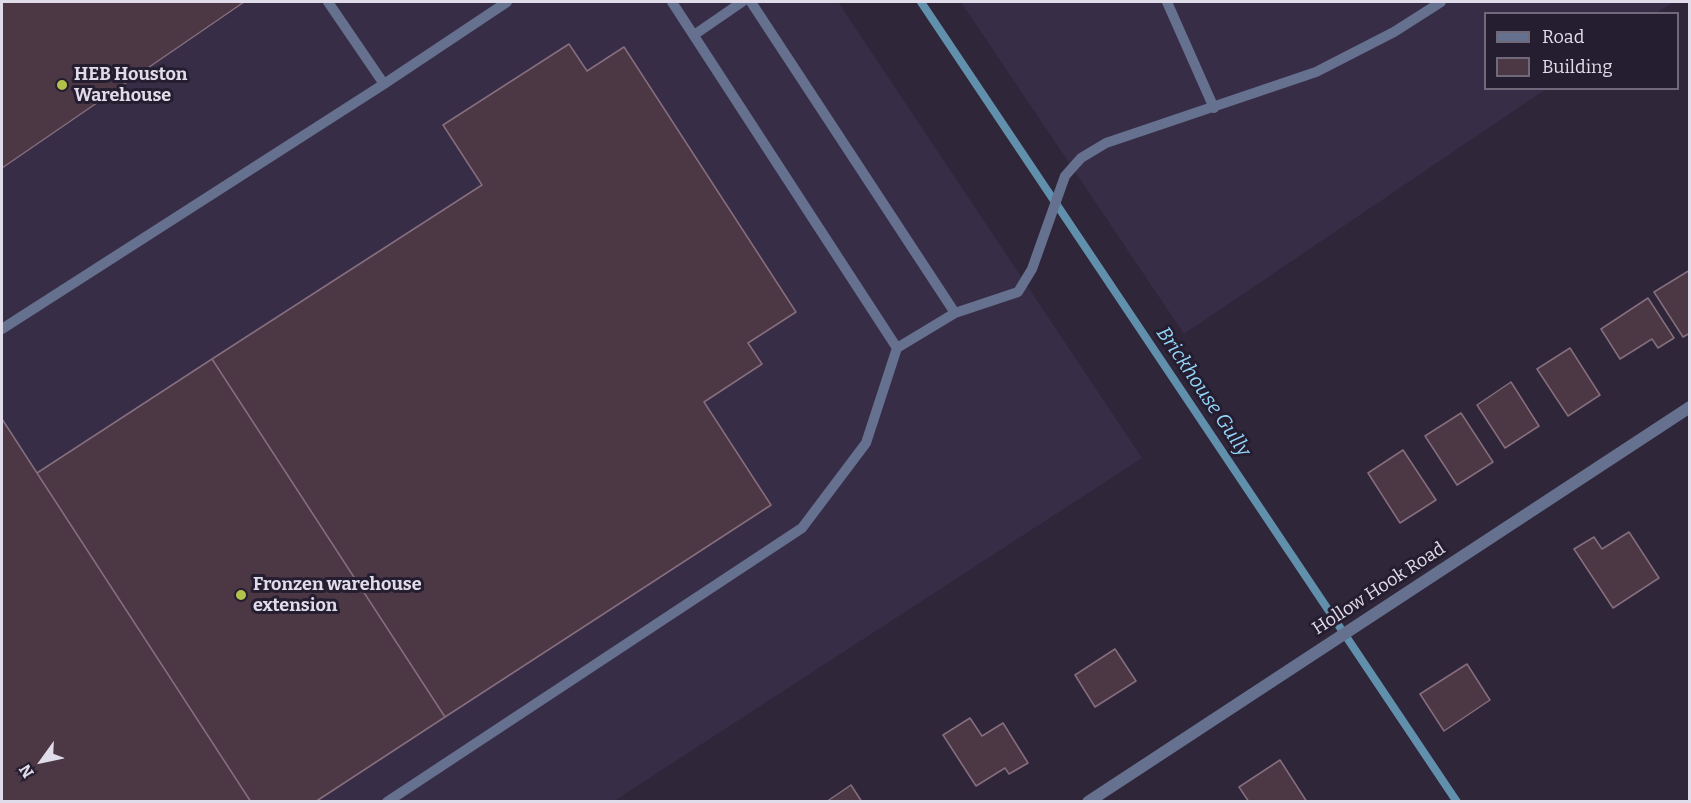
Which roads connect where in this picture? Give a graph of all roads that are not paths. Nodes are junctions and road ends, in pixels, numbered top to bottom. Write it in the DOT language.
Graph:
graph roads {
  1 [pos="328,2"];
  2 [pos="507,2"];
  3 [pos="672,2"];
  4 [pos="742,2"];
  5 [pos="751,2"];
  6 [pos="1167,2"];
  7 [pos="1441,2"];
  8 [pos="694,35"];
  9 [pos="384,84"];
  10 [pos="1214,108"];
  11 [pos="955,313"];
  12 [pos="2,329"];
  13 [pos="897,348"];
  14 [pos="1689,407"];
  15 [pos="387,801"];
  16 [pos="1088,801"];
  1 -- 9 [label="lane"];
  2 -- 9 [label="lane"];
  3 -- 8 [label="lane"];
  4 -- 8 [label="lane"];
  5 -- 11 [label="lane"];
  6 -- 10 [label="lane"];
  7 -- 10 [label="lane"];
  8 -- 13 [label="lane"];
  9 -- 12 [label="lane"];
  10 -- 11 [label="lane"];
  11 -- 13 [label="lane"];
  13 -- 15 [label="lane"];
  14 -- 16 [label="street, Hollow Hook Road"];
}
